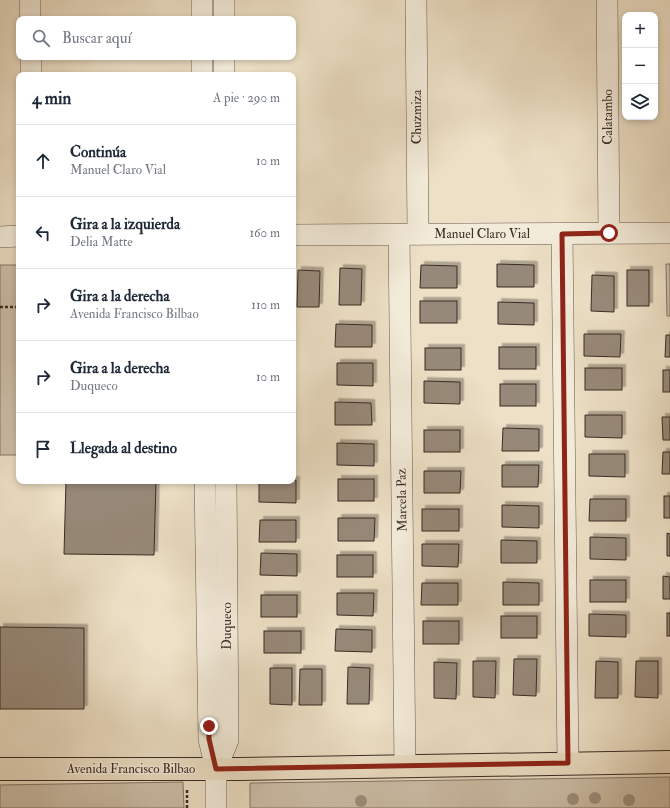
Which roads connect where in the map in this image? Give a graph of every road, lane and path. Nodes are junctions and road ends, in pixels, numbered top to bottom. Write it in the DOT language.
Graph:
graph roads {
  1 [pos="30,0"];
  2 [pos="202,0"];
  3 [pos="224,0"];
  4 [pos="416,0"];
  5 [pos="608,0"];
  6 [pos="30,16"];
  7 [pos="202,16"];
  8 [pos="224,16"];
  9 [pos="31,60"];
  10 [pos="202,60"];
  11 [pos="224,60"];
  12 [pos="31,72"];
  13 [pos="202,72"];
  14 [pos="224,72"];
  15 [pos="609,233"];
  16 [pos="670,233"];
  17 [pos="408,234"];
  18 [pos="562,234"];
  19 [pos="296,235"];
  20 [pos="0,236"];
  21 [pos="16,236"];
  22 [pos="0,307"];
  23 [pos="16,307"];
  24 [pos="205,484"];
  25 [pos="226,484"];
  26 [pos="670,762"];
  27 [pos="568,763"];
  28 [pos="405,766"];
  29 [pos="0,769"];
  30 [pos="216,769"];
  31 [pos="216,808"];
  1 -- 6 [label="street"];
  2 -- 7 [label="street"];
  3 -- 8 [label="street"];
  4 -- 17 [label="street, Chuzmiza"];
  5 -- 15 [label="street, Calatambo"];
  9 -- 12 [label="street"];
  10 -- 13 [label="street"];
  11 -- 14 [label="street"];
  15 -- 16 [label="street, Manuel Claro Vial"];
  15 -- 18 [label="street, Manuel Claro Vial"];
  17 -- 18 [label="street, Manuel Claro Vial"];
  17 -- 19 [label="street, Manuel Claro Vial"];
  17 -- 28 [label="street, Marcela Paz"];
  18 -- 27 [label="street"];
  20 -- 21 [label="street"];
  22 -- 23 [label="path"];
  24 -- 30 [label="street, Duqueco"];
  25 -- 30 [label="street, Duqueco"];
  26 -- 27 [label="main road, Avenida Francisco Bilbao"];
  27 -- 28 [label="main road, Avenida Francisco Bilbao"];
  28 -- 30 [label="main road, Avenida Francisco Bilbao"];
  29 -- 30 [label="main road, Avenida Francisco Bilbao"];
  30 -- 31 [label="street, Duqueco"];
}
